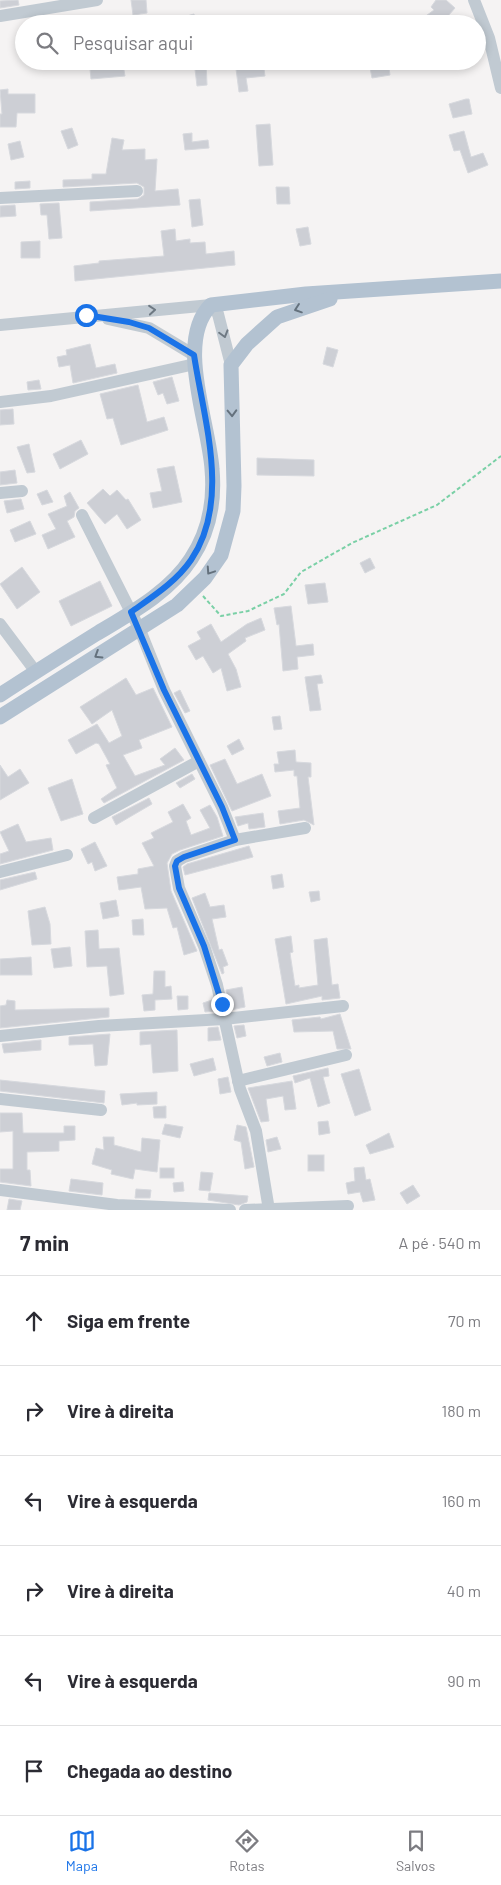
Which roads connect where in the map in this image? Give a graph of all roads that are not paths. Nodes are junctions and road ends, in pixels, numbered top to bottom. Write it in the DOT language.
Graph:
graph roads {
  1 [pos="97,0"];
  2 [pos="474,0"];
  3 [pos="39,4"];
  4 [pos="480,15"];
  5 [pos="0,16"];
  6 [pos="486,30"];
  7 [pos="501,88"];
  8 [pos="137,191"];
  9 [pos="0,198"];
  10 [pos="501,281"];
  11 [pos="361,290"];
  12 [pos="211,305"];
  13 [pos="86,315"];
  14 [pos="0,325"];
  15 [pos="195,360"];
  16 [pos="231,364"];
  17 [pos="0,402"];
  18 [pos="22,491"];
  19 [pos="0,493"];
  20 [pos="82,515"];
  21 [pos="131,612"];
  22 [pos="0,624"];
  23 [pos="140,630"];
  24 [pos="36,672"];
  25 [pos="0,695"];
  26 [pos="0,717"];
  27 [pos="199,761"];
  28 [pos="94,818"];
  29 [pos="304,828"];
  30 [pos="235,840"];
  31 [pos="68,855"];
  32 [pos="0,872"];
  33 [pos="343,1006"];
  34 [pos="224,1019"];
  35 [pos="0,1036"];
  36 [pos="346,1055"];
  37 [pos="238,1081"];
  38 [pos="0,1098"];
  39 [pos="101,1110"];
  40 [pos="0,1191"];
  41 [pos="348,1206"];
  42 [pos="230,1210"];
  43 [pos="245,1210"];
  44 [pos="269,1210"];
  1 -- 3 [label="street"];
  2 -- 4 [label="street"];
  3 -- 5 [label="street"];
  6 -- 7 [label="street"];
  8 -- 9 [label="street"];
  10 -- 11 [label="main road"];
  11 -- 12 [label="main road"];
  11 -- 16 [label="main road, one-way"];
  13 -- 12 [label="street, one-way"];
  12 -- 15 [label="main road"];
  12 -- 16 [label="street, one-way"];
  13 -- 14 [label="street"];
  13 -- 15 [label="street"];
  15 -- 17 [label="street"];
  15 -- 21 [label="main road"];
  16 -- 23 [label="main road, one-way"];
  18 -- 19 [label="street"];
  20 -- 21 [label="street"];
  21 -- 23 [label="street"];
  21 -- 24 [label="main road"];
  22 -- 24 [label="street"];
  23 -- 26 [label="main road, one-way"];
  23 -- 27 [label="street"];
  24 -- 25 [label="main road"];
  27 -- 28 [label="street"];
  27 -- 30 [label="street"];
  29 -- 30 [label="street"];
  30 -- 34 [label="street"];
  31 -- 32 [label="street"];
  33 -- 34 [label="street"];
  34 -- 35 [label="street"];
  34 -- 37 [label="street"];
  36 -- 37 [label="street"];
  37 -- 44 [label="street"];
  38 -- 39 [label="street"];
  40 -- 42 [label="street"];
  41 -- 44 [label="street"];
  43 -- 44 [label="street"];
}
